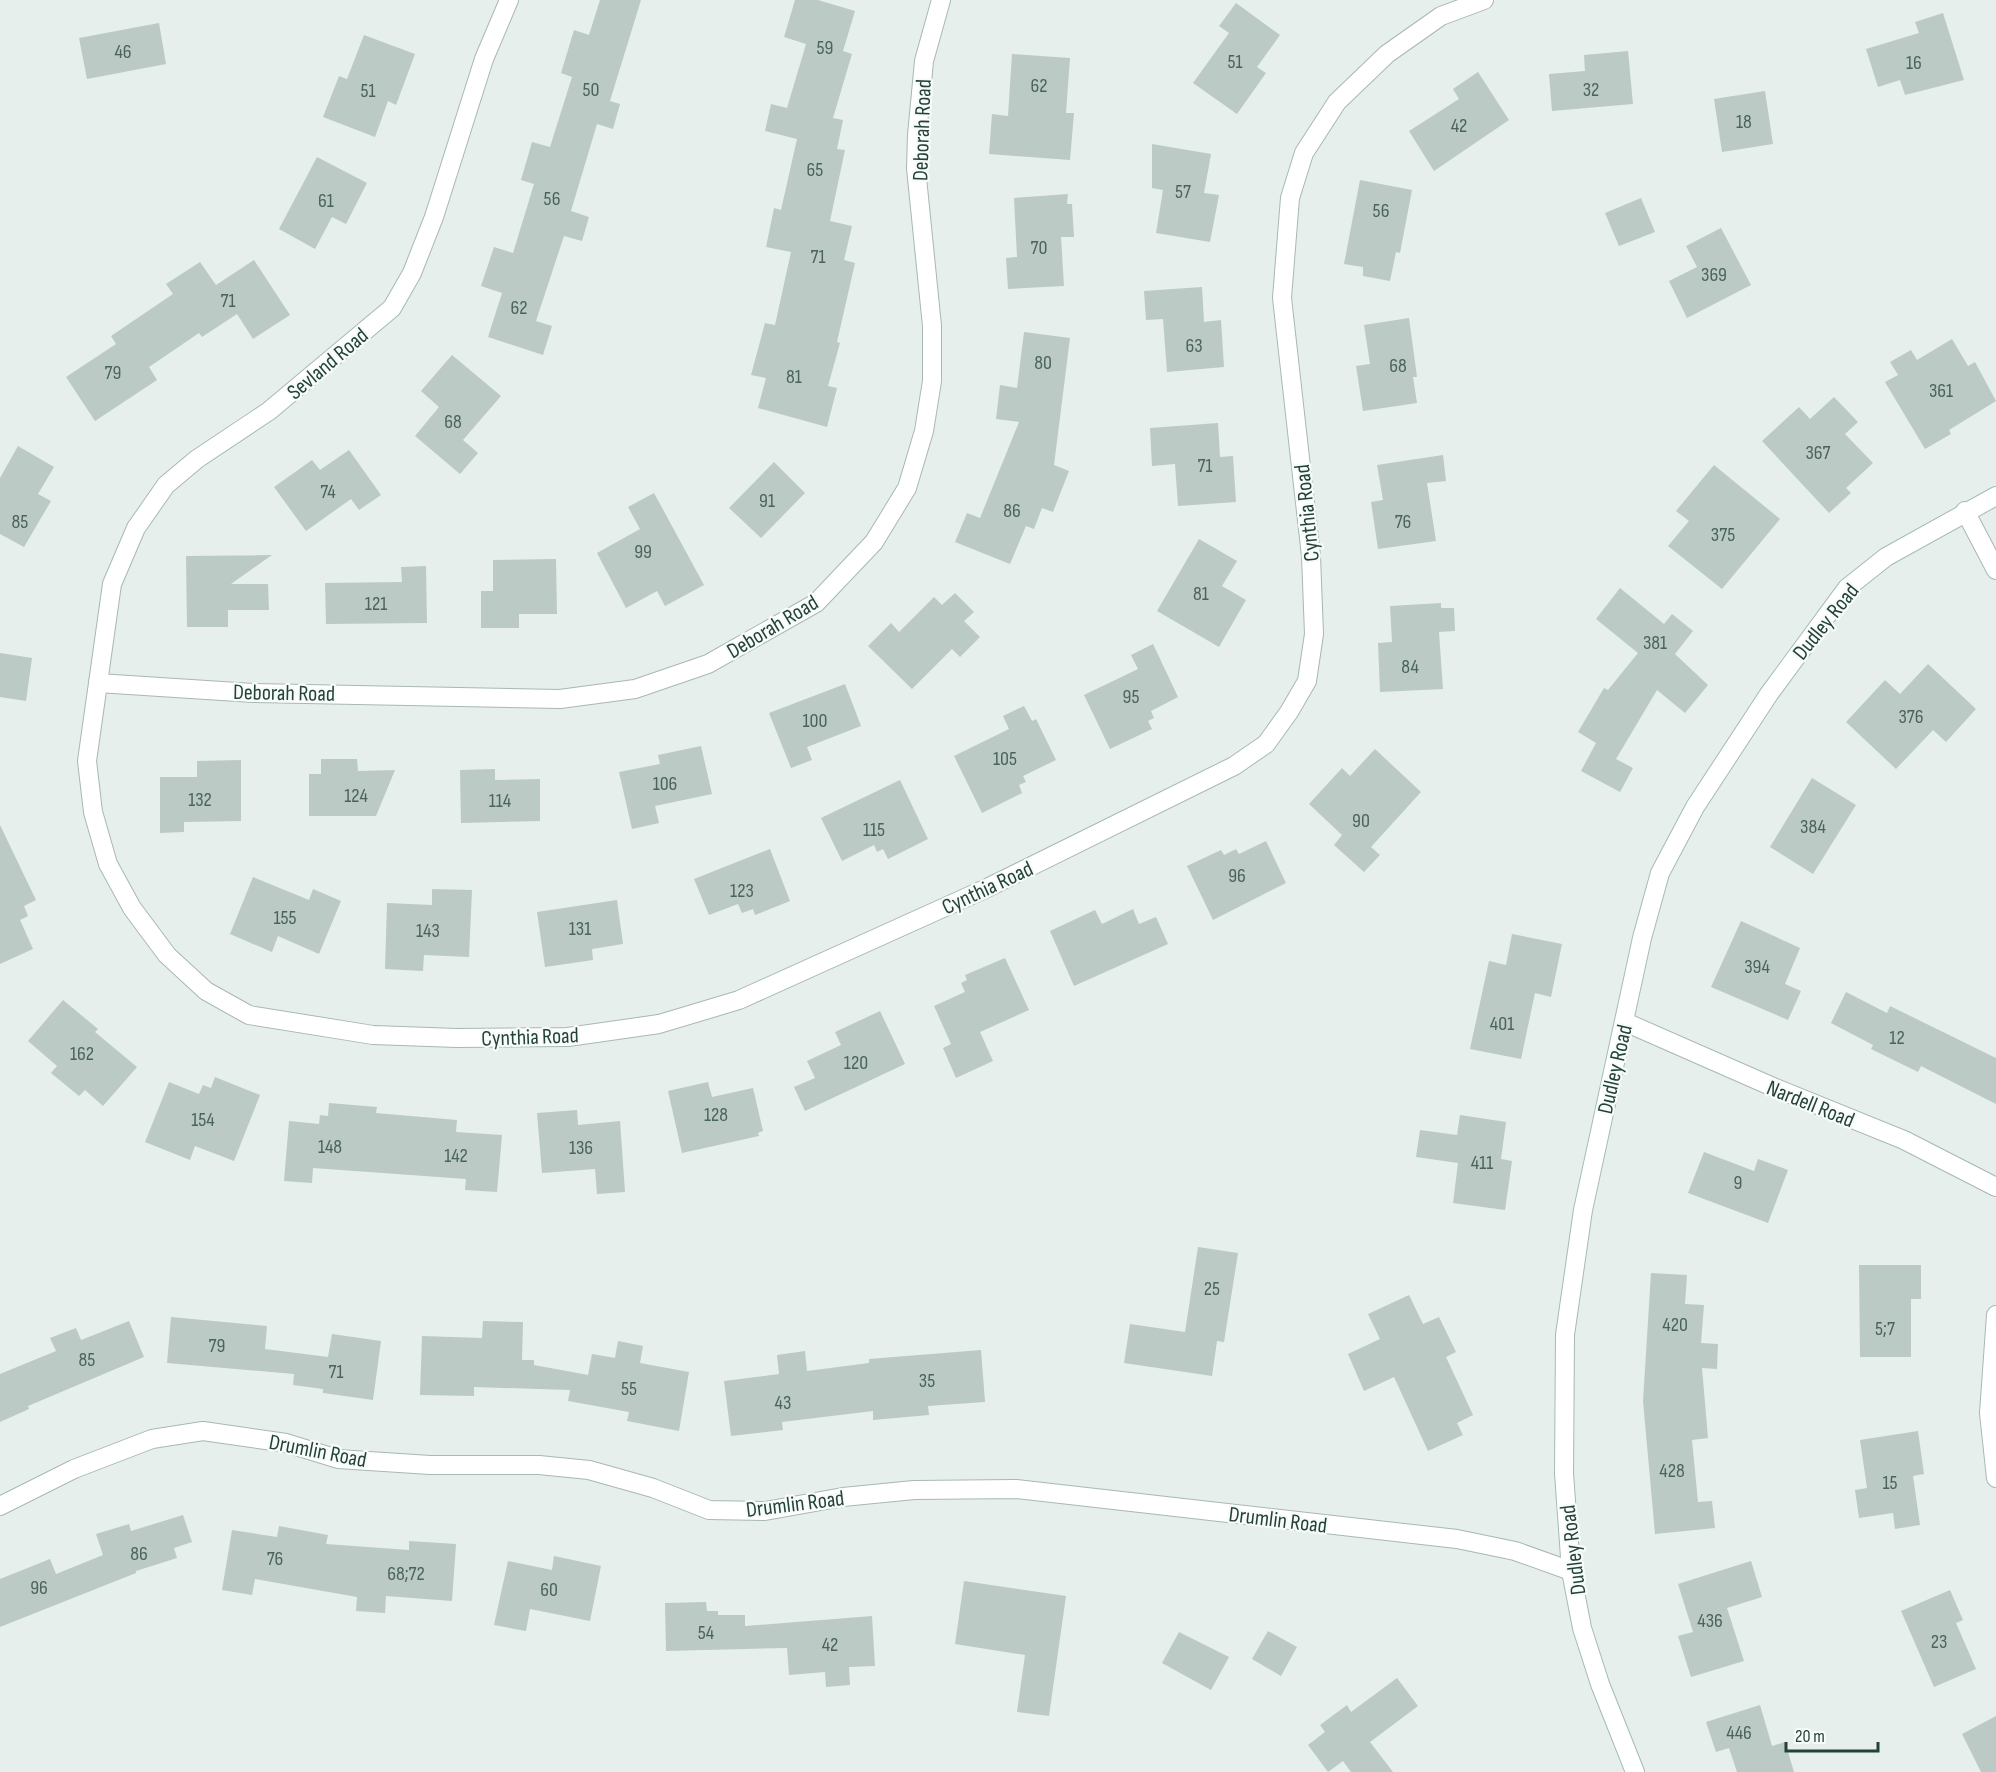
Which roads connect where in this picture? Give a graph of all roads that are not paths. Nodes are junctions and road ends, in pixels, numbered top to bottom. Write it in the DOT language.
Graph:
graph roads {
  1 [pos="509,0"];
  2 [pos="941,0"];
  3 [pos="1484,0"];
  4 [pos="1996,496"];
  5 [pos="1965,511"];
  6 [pos="1996,570"];
  7 [pos="98,683"];
  8 [pos="1624,1022"];
  9 [pos="1996,1187"];
  10 [pos="1996,1315"];
  11 [pos="1996,1478"];
  12 [pos="0,1506"];
  13 [pos="1571,1571"];
  14 [pos="1635,1772"];
  1 -- 7 [label="street, Sevland Road"];
  2 -- 7 [label="street, Deborah Road"];
  3 -- 7 [label="street, Cynthia Road"];
  4 -- 5 [label="street, Dudley Road"];
  5 -- 6 [label="street"];
  5 -- 8 [label="street, Dudley Road"];
  8 -- 9 [label="street, Nardell Road"];
  8 -- 13 [label="street, Dudley Road"];
  10 -- 11 [label="street"];
  12 -- 13 [label="street, Drumlin Road"];
  13 -- 14 [label="street, Dudley Road"];
}
